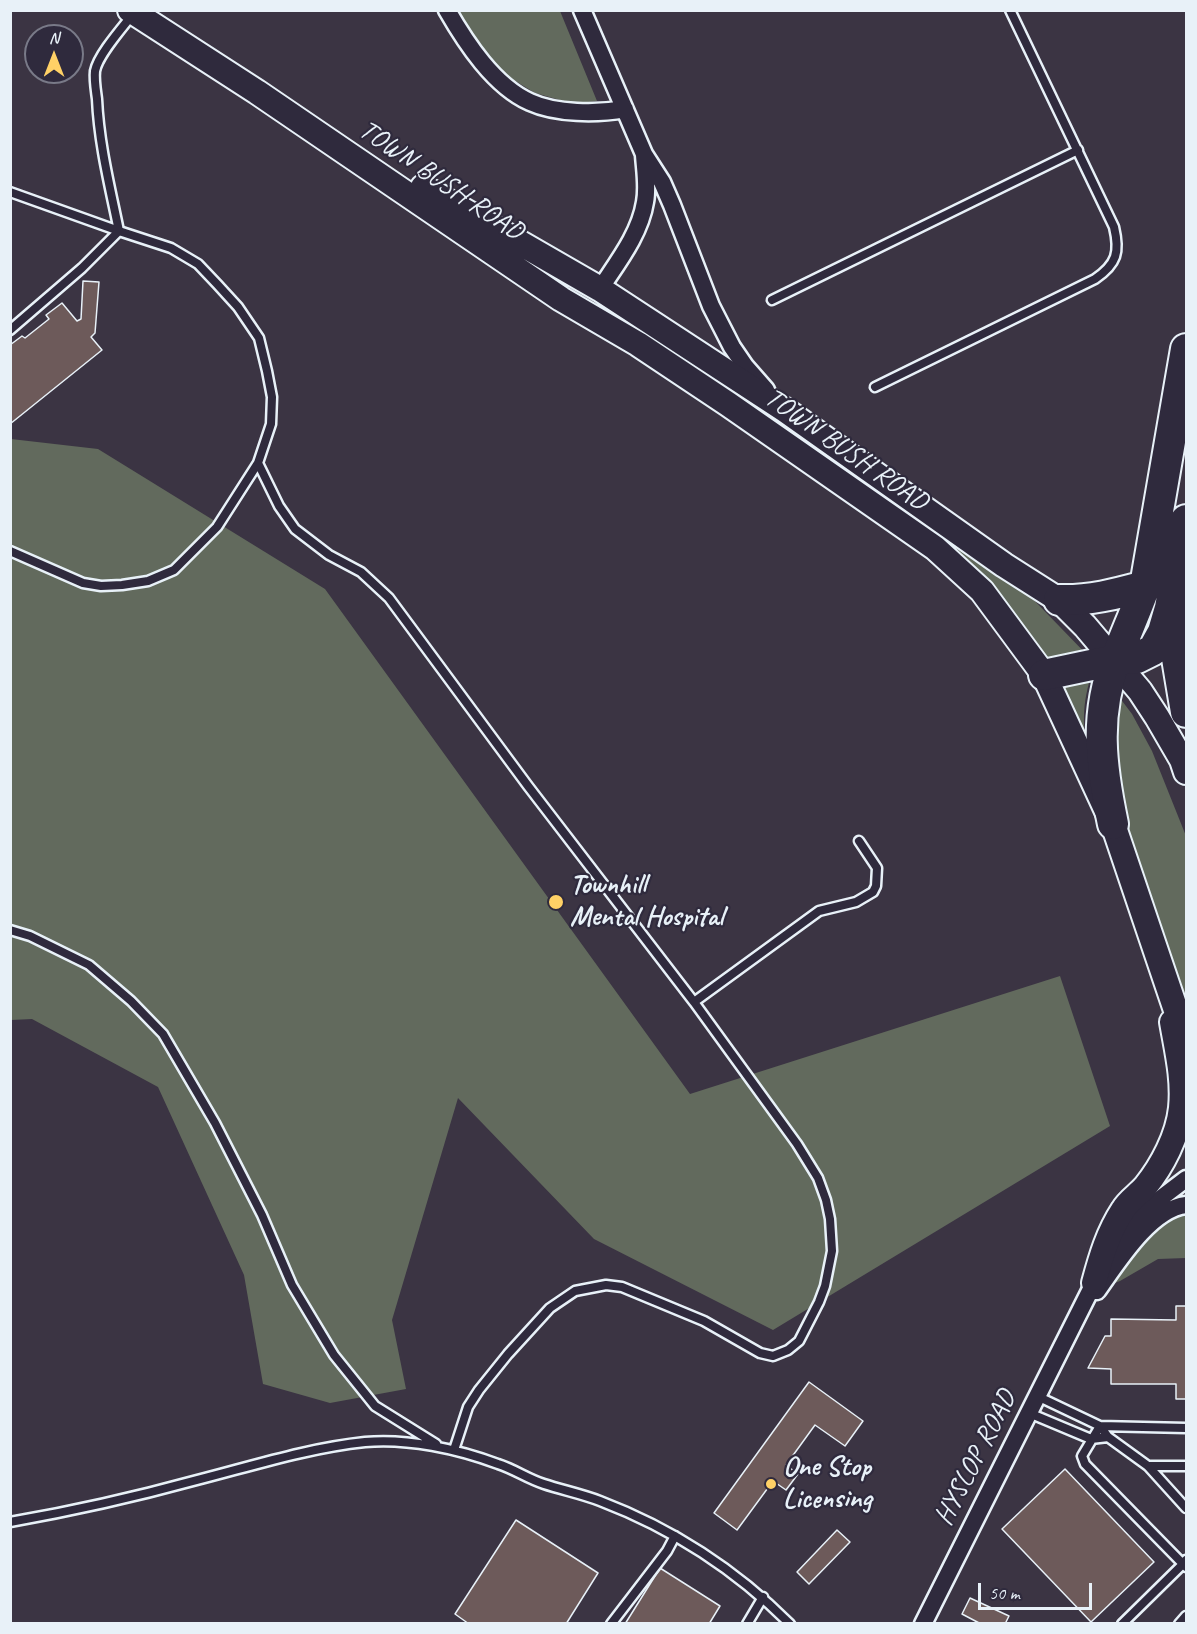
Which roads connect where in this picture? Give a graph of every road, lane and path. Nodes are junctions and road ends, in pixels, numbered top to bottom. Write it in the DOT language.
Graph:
graph roads {
  1 [pos="447,10"];
  2 [pos="582,10"];
  3 [pos="1010,10"];
  4 [pos="132,12"];
  5 [pos="257,92"];
  6 [pos="625,110"];
  7 [pos="1078,150"];
  8 [pos="644,154"];
  9 [pos="10,192"];
  10 [pos="118,231"];
  11 [pos="600,289"];
  12 [pos="561,299"];
  13 [pos="772,300"];
  14 [pos="10,330"];
  15 [pos="638,344"];
  16 [pos="1186,349"];
  17 [pos="874,387"];
  18 [pos="785,410"];
  19 [pos="258,463"];
  20 [pos="1186,520"];
  21 [pos="10,551"];
  22 [pos="1179,564"];
  23 [pos="1145,586"];
  24 [pos="1059,600"];
  25 [pos="1115,660"];
  26 [pos="1044,675"];
  27 [pos="1186,712"];
  28 [pos="1186,772"];
  29 [pos="1113,824"];
  30 [pos="859,841"];
  31 [pos="10,930"];
  32 [pos="1166,985"];
  33 [pos="694,1002"];
  34 [pos="1186,1040"];
  35 [pos="1186,1179"];
  36 [pos="1186,1205"];
  37 [pos="1094,1283"];
  38 [pos="1078,1318"];
  39 [pos="1037,1396"];
  40 [pos="1029,1413"];
  41 [pos="1100,1426"];
  42 [pos="1186,1428"];
  43 [pos="1108,1437"];
  44 [pos="1091,1439"];
  45 [pos="439,1446"];
  46 [pos="454,1450"];
  47 [pos="1148,1466"];
  48 [pos="1186,1466"];
  49 [pos="1186,1508"];
  50 [pos="10,1522"];
  51 [pos="675,1536"];
  52 [pos="1185,1564"];
  53 [pos="763,1597"];
  54 [pos="1186,1616"];
  55 [pos="611,1623"];
  56 [pos="747,1623"];
  57 [pos="790,1623"];
  58 [pos="923,1623"];
  59 [pos="1122,1623"];
  60 [pos="1179,1623"];
  1 -- 6 [label="street"];
  2 -- 6 [label="street"];
  3 -- 7 [label="lane"];
  4 -- 5 [label="street, TOWN BUSH ROAD"];
  4 -- 10 [label="lane"];
  5 -- 11 [label="street, TOWN BUSH ROAD"];
  5 -- 12 [label="street, TOWN BUSH ROAD"];
  6 -- 8 [label="street"];
  7 -- 13 [label="lane"];
  7 -- 17 [label="lane"];
  8 -- 11 [label="street"];
  8 -- 18 [label="street"];
  9 -- 10 [label="lane"];
  10 -- 14 [label="lane"];
  10 -- 19 [label="lane"];
  11 -- 12 [label="street"];
  11 -- 15 [label="street"];
  11 -- 18 [label="street, TOWN BUSH ROAD"];
  12 -- 15 [label="street, TOWN BUSH ROAD"];
  15 -- 26 [label="street, TOWN BUSH ROAD"];
  16 -- 23 [label="highway"];
  18 -- 24 [label="street, TOWN BUSH ROAD"];
  19 -- 21 [label="lane"];
  19 -- 33 [label="lane"];
  20 -- 22 [label="highway"];
  22 -- 25 [label="highway"];
  22 -- 27 [label="highway"];
  23 -- 24 [label="highway"];
  23 -- 25 [label="highway"];
  24 -- 25 [label="street, TOWN BUSH ROAD"];
  25 -- 26 [label="highway"];
  25 -- 28 [label="street, TOWN BUSH ROAD"];
  25 -- 29 [label="highway"];
  26 -- 29 [label="street, TOWN BUSH ROAD"];
  29 -- 32 [label="street, TOWN BUSH ROAD"];
  30 -- 33 [label="lane"];
  31 -- 45 [label="lane"];
  32 -- 34 [label="street, TOWN BUSH ROAD"];
  32 -- 37 [label="street"];
  33 -- 46 [label="lane"];
  35 -- 37 [label="street, HYSLOP ROAD"];
  36 -- 38 [label="street, HYSLOP ROAD"];
  37 -- 38 [label="street, HYSLOP ROAD"];
  38 -- 39 [label="street, HYSLOP ROAD"];
  39 -- 40 [label="street, HYSLOP ROAD"];
  39 -- 41 [label="lane"];
  40 -- 44 [label="lane"];
  40 -- 58 [label="street, HYSLOP ROAD"];
  41 -- 42 [label="lane"];
  41 -- 43 [label="lane"];
  41 -- 44 [label="lane"];
  43 -- 44 [label="lane"];
  43 -- 47 [label="lane"];
  44 -- 52 [label="lane"];
  45 -- 46 [label="lane"];
  45 -- 50 [label="lane"];
  46 -- 51 [label="lane"];
  47 -- 48 [label="lane"];
  47 -- 49 [label="lane"];
  51 -- 53 [label="lane"];
  51 -- 55 [label="lane"];
  52 -- 59 [label="lane"];
  53 -- 56 [label="lane"];
  53 -- 57 [label="lane"];
  54 -- 60 [label="lane"];
}
